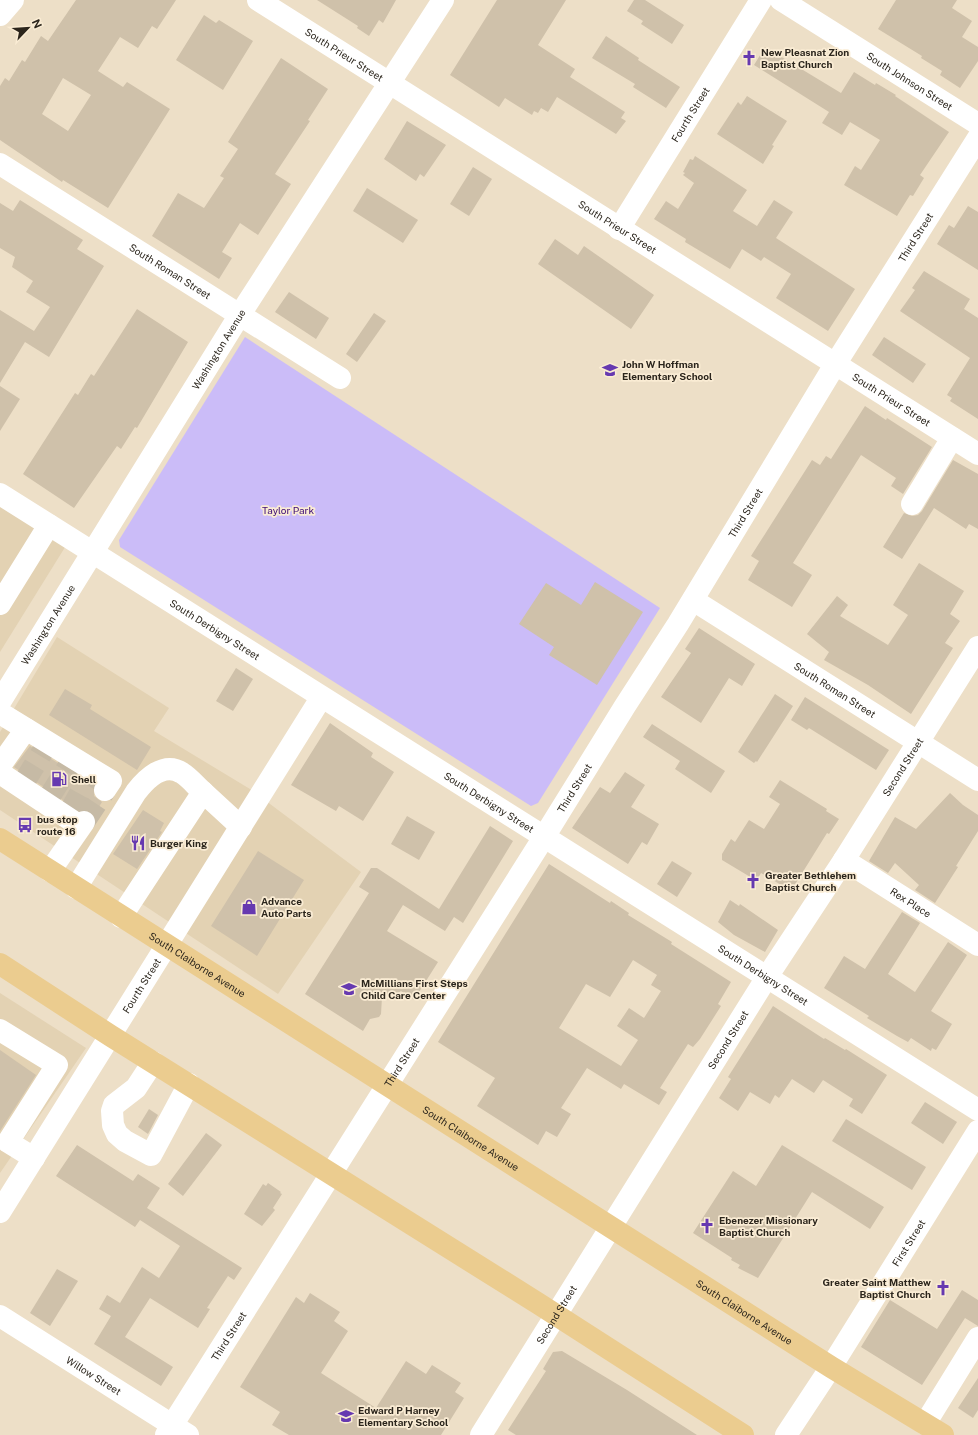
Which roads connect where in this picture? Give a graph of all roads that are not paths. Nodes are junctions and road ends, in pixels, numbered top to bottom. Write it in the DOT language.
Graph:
graph roads {
  1 [pos="13,0"];
  2 [pos="258,0"];
  3 [pos="443,0"];
  4 [pos="760,0"];
  5 [pos="781,0"];
  6 [pos="0,15"];
  7 [pos="391,83"];
  8 [pos="978,124"];
  9 [pos="978,138"];
  10 [pos="0,164"];
  11 [pos="619,229"];
  12 [pos="239,316"];
  13 [pos="836,363"];
  14 [pos="340,378"];
  15 [pos="952,438"];
  16 [pos="978,454"];
  17 [pos="0,494"];
  18 [pos="912,504"];
  19 [pos="49,525"];
  20 [pos="92,552"];
  21 [pos="693,600"];
  22 [pos="0,604"];
  23 [pos="978,647"];
  24 [pos="321,698"];
  25 [pos="0,702"];
  26 [pos="0,714"];
  27 [pos="26,729"];
  28 [pos="919,741"];
  29 [pos="0,766"];
  30 [pos="0,774"];
  31 [pos="95,780"];
  32 [pos="978,780"];
  33 [pos="203,792"];
  34 [pos="186,818"];
  35 [pos="241,827"];
  36 [pos="544,837"];
  37 [pos="0,839"];
  38 [pos="844,860"];
  39 [pos="92,864"];
  40 [pos="50,871"];
  41 [pos="76,888"];
  42 [pos="122,917"];
  43 [pos="978,945"];
  44 [pos="166,946"];
  45 [pos="2,971"];
  46 [pos="767,977"];
  47 [pos="0,1030"];
  48 [pos="111,1036"];
  49 [pos="153,1062"];
  50 [pos="189,1084"];
  51 [pos="387,1085"];
  52 [pos="978,1110"];
  53 [pos="978,1131"];
  54 [pos="34,1158"];
  55 [pos="332,1173"];
  56 [pos="0,1212"];
  57 [pos="611,1226"];
  58 [pos="556,1315"];
  59 [pos="0,1316"];
  60 [pos="978,1338"];
  61 [pos="831,1367"];
  62 [pos="934,1430"];
  63 [pos="175,1432"];
  64 [pos="481,1435"];
  65 [pos="743,1435"];
  66 [pos="786,1435"];
  1 -- 6 [label="street"];
  2 -- 7 [label="street, South Prieur Street"];
  3 -- 7 [label="street, Washington Avenue"];
  4 -- 11 [label="street, Fourth Street"];
  5 -- 8 [label="street, South Johnson Street"];
  7 -- 11 [label="street, South Prieur Street"];
  7 -- 12 [label="street, Washington Avenue"];
  9 -- 13 [label="street, Third Street"];
  10 -- 12 [label="street, South Roman Street"];
  11 -- 13 [label="street, South Prieur Street"];
  12 -- 14 [label="street, South Roman Street"];
  12 -- 20 [label="street, Washington Avenue"];
  13 -- 15 [label="street, South Prieur Street"];
  13 -- 21 [label="street, Third Street"];
  15 -- 16 [label="street, South Prieur Street"];
  15 -- 18 [label="street"];
  17 -- 19 [label="street, South Derbigny Street"];
  19 -- 20 [label="street, South Derbigny Street"];
  19 -- 22 [label="street"];
  20 -- 24 [label="street, South Derbigny Street"];
  20 -- 25 [label="street, Washington Avenue"];
  21 -- 28 [label="street, South Roman Street"];
  21 -- 36 [label="street, Third Street"];
  23 -- 28 [label="street, Second Street"];
  24 -- 35 [label="street, Fourth Street"];
  24 -- 36 [label="street, South Derbigny Street"];
  26 -- 27 [label="street"];
  27 -- 29 [label="street"];
  27 -- 31 [label="street"];
  28 -- 32 [label="street, South Roman Street"];
  28 -- 38 [label="street, Second Street"];
  30 -- 40 [label="street"];
  33 -- 34 [label="street"];
  33 -- 35 [label="street"];
  33 -- 39 [label="street"];
  34 -- 39 [label="street"];
  34 -- 42 [label="street"];
  35 -- 44 [label="street, Fourth Street"];
  36 -- 46 [label="street, South Derbigny Street"];
  36 -- 51 [label="street, Third Street"];
  37 -- 40 [label="main road, South Claiborne Avenue"];
  38 -- 43 [label="street, Rex Place"];
  38 -- 46 [label="street, Second Street"];
  39 -- 41 [label="street"];
  40 -- 41 [label="main road, South Claiborne Avenue"];
  41 -- 42 [label="main road, South Claiborne Avenue"];
  42 -- 44 [label="main road, South Claiborne Avenue"];
  44 -- 48 [label="street, Fourth Street"];
  44 -- 51 [label="main road, South Claiborne Avenue"];
  45 -- 48 [label="main road"];
  46 -- 52 [label="street, South Derbigny Street"];
  46 -- 57 [label="street, Second Street"];
  47 -- 54 [label="street"];
  48 -- 49 [label="main road"];
  48 -- 54 [label="street, Fourth Street"];
  49 -- 50 [label="main road"];
  49 -- 50 [label="street"];
  50 -- 55 [label="main road"];
  51 -- 55 [label="street, Third Street"];
  51 -- 57 [label="main road, South Claiborne Avenue"];
  53 -- 61 [label="street, First Street"];
  54 -- 56 [label="street, Fourth Street"];
  55 -- 58 [label="main road"];
  55 -- 63 [label="street, Third Street"];
  57 -- 58 [label="street, Second Street"];
  57 -- 61 [label="main road, South Claiborne Avenue"];
  58 -- 64 [label="street, Second Street"];
  58 -- 65 [label="main road"];
  59 -- 63 [label="street, Willow Street"];
  60 -- 62 [label="street"];
  61 -- 62 [label="main road, South Claiborne Avenue"];
  61 -- 66 [label="street, First Street"];
}
